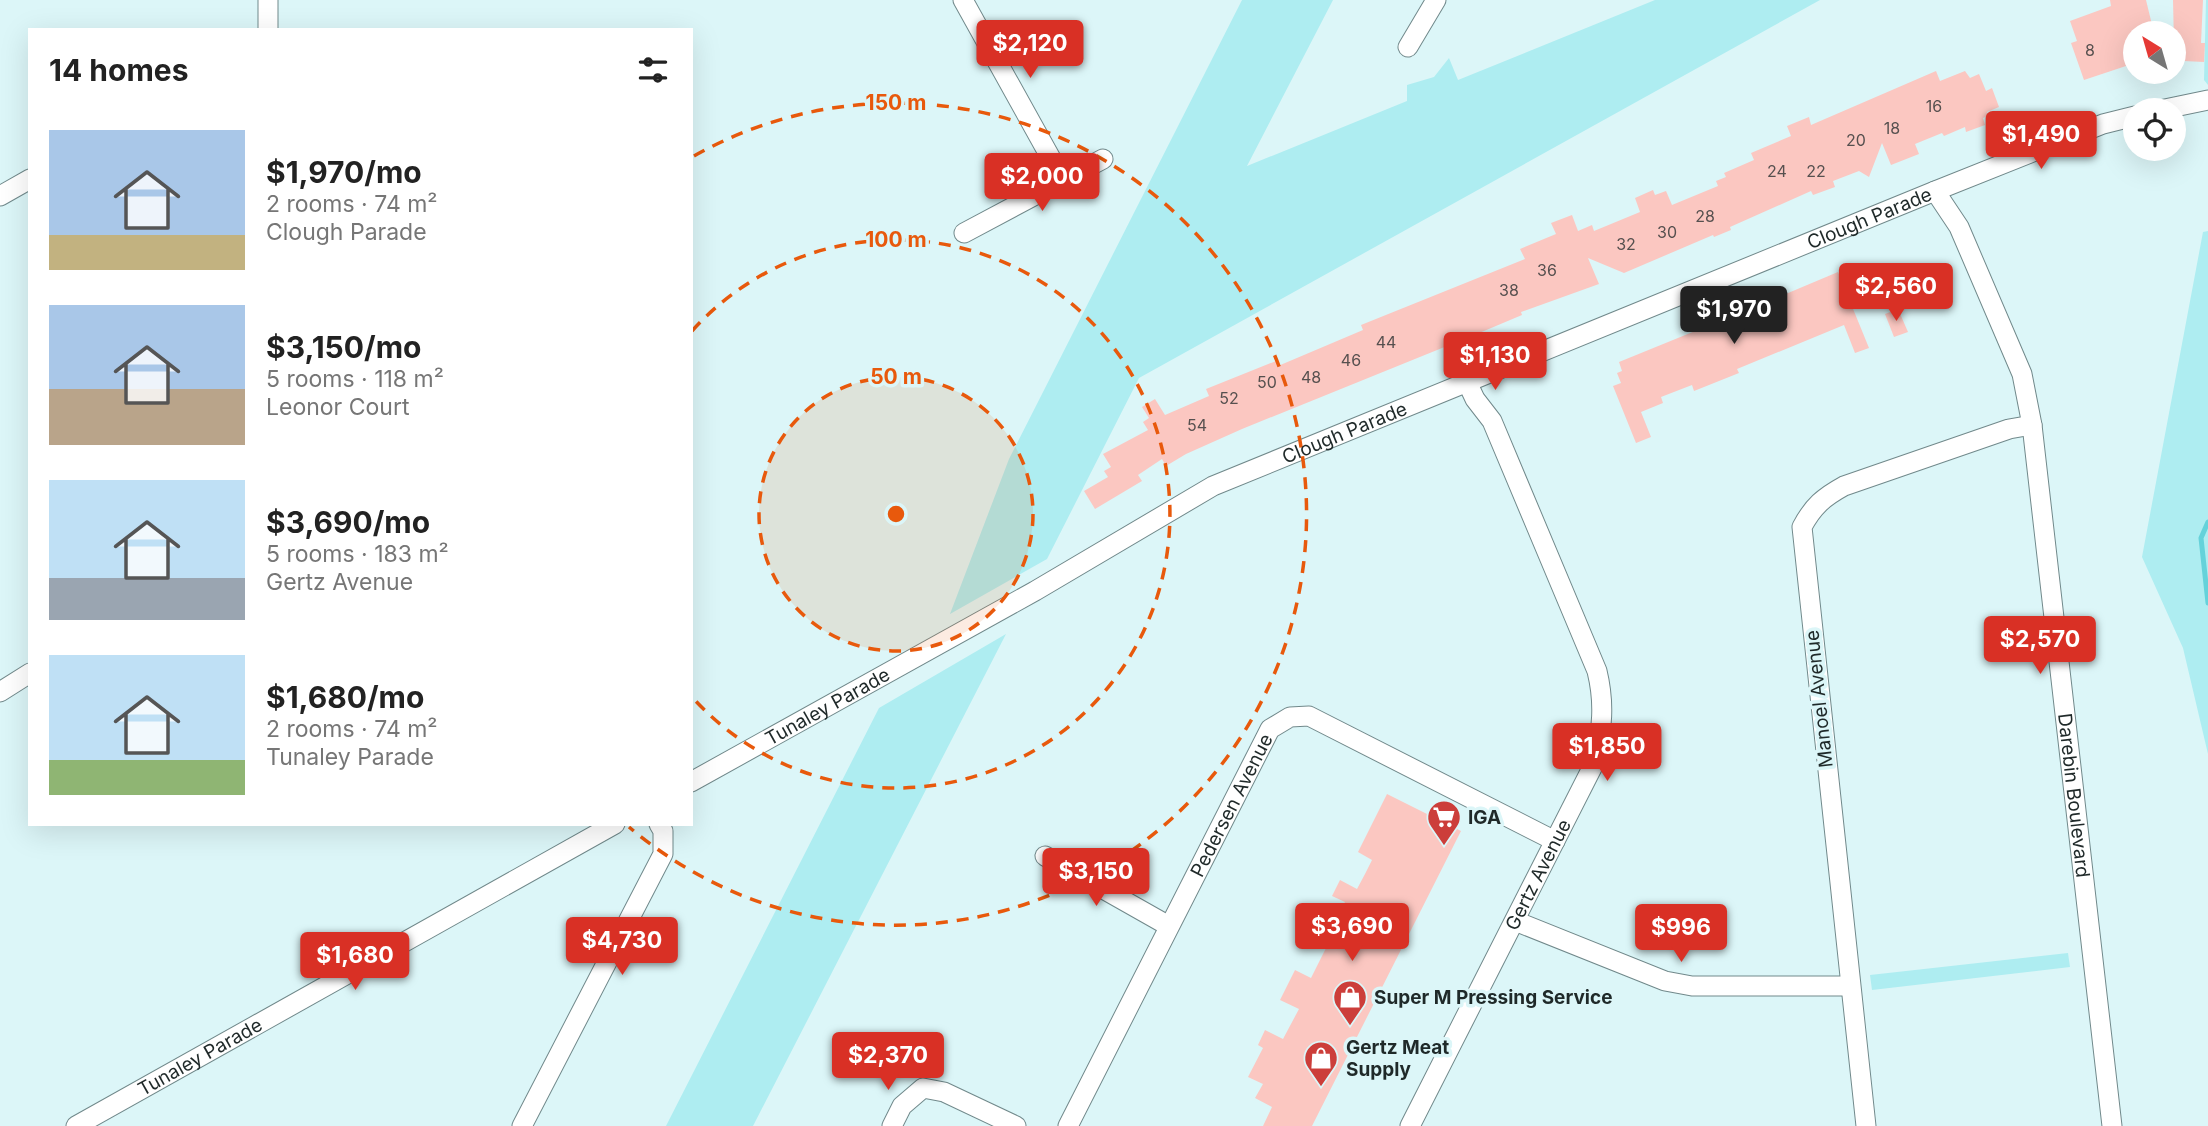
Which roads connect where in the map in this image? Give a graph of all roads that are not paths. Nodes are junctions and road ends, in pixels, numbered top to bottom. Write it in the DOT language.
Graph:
graph roads {
  1 [pos="268,0"];
  2 [pos="962,0"];
  3 [pos="1436,0"];
  4 [pos="268,28"];
  5 [pos="1408,47"];
  6 [pos="2208,100"];
  7 [pos="2186,105"];
  8 [pos="2123,119"];
  9 [pos="1102,159"];
  10 [pos="28,180"];
  11 [pos="1063,180"];
  12 [pos="1943,188"];
  13 [pos="0,196"];
  14 [pos="964,233"];
  15 [pos="1475,379"];
  16 [pos="2032,425"];
  17 [pos="963,630"];
  18 [pos="28,675"];
  19 [pos="0,692"];
  20 [pos="693,781"];
  21 [pos="611,826"];
  22 [pos="660,826"];
  23 [pos="1555,841"];
  24 [pos="1045,856"];
  25 [pos="1515,921"];
  26 [pos="1167,925"];
  27 [pos="1850,986"];
  28 [pos="76,1126"];
  29 [pos="522,1126"];
  30 [pos="892,1126"];
  31 [pos="1016,1126"];
  32 [pos="1068,1126"];
  33 [pos="1410,1126"];
  34 [pos="1866,1126"];
  35 [pos="2112,1126"];
  1 -- 4 [label="street"];
  2 -- 11 [label="street"];
  3 -- 5 [label="street"];
  6 -- 7 [label="street"];
  8 -- 12 [label="street, Clough Parade"];
  9 -- 11 [label="street"];
  10 -- 13 [label="street"];
  11 -- 14 [label="street"];
  12 -- 15 [label="street, Clough Parade"];
  12 -- 16 [label="street, Darebin Boulevard"];
  15 -- 17 [label="street, Clough Parade"];
  15 -- 23 [label="street, Gertz Avenue"];
  16 -- 27 [label="street, Manoel Avenue"];
  16 -- 35 [label="street, Darebin Boulevard"];
  17 -- 20 [label="street, Tunaley Parade"];
  18 -- 19 [label="street"];
  21 -- 28 [label="street, Tunaley Parade"];
  22 -- 29 [label="street"];
  23 -- 25 [label="street, Gertz Avenue"];
  23 -- 26 [label="street, Pedersen Avenue"];
  24 -- 26 [label="street"];
  25 -- 27 [label="street"];
  25 -- 33 [label="street, Gertz Avenue"];
  26 -- 32 [label="street, Pedersen Avenue"];
  27 -- 34 [label="street, Manoel Avenue"];
  30 -- 31 [label="street"];
}
